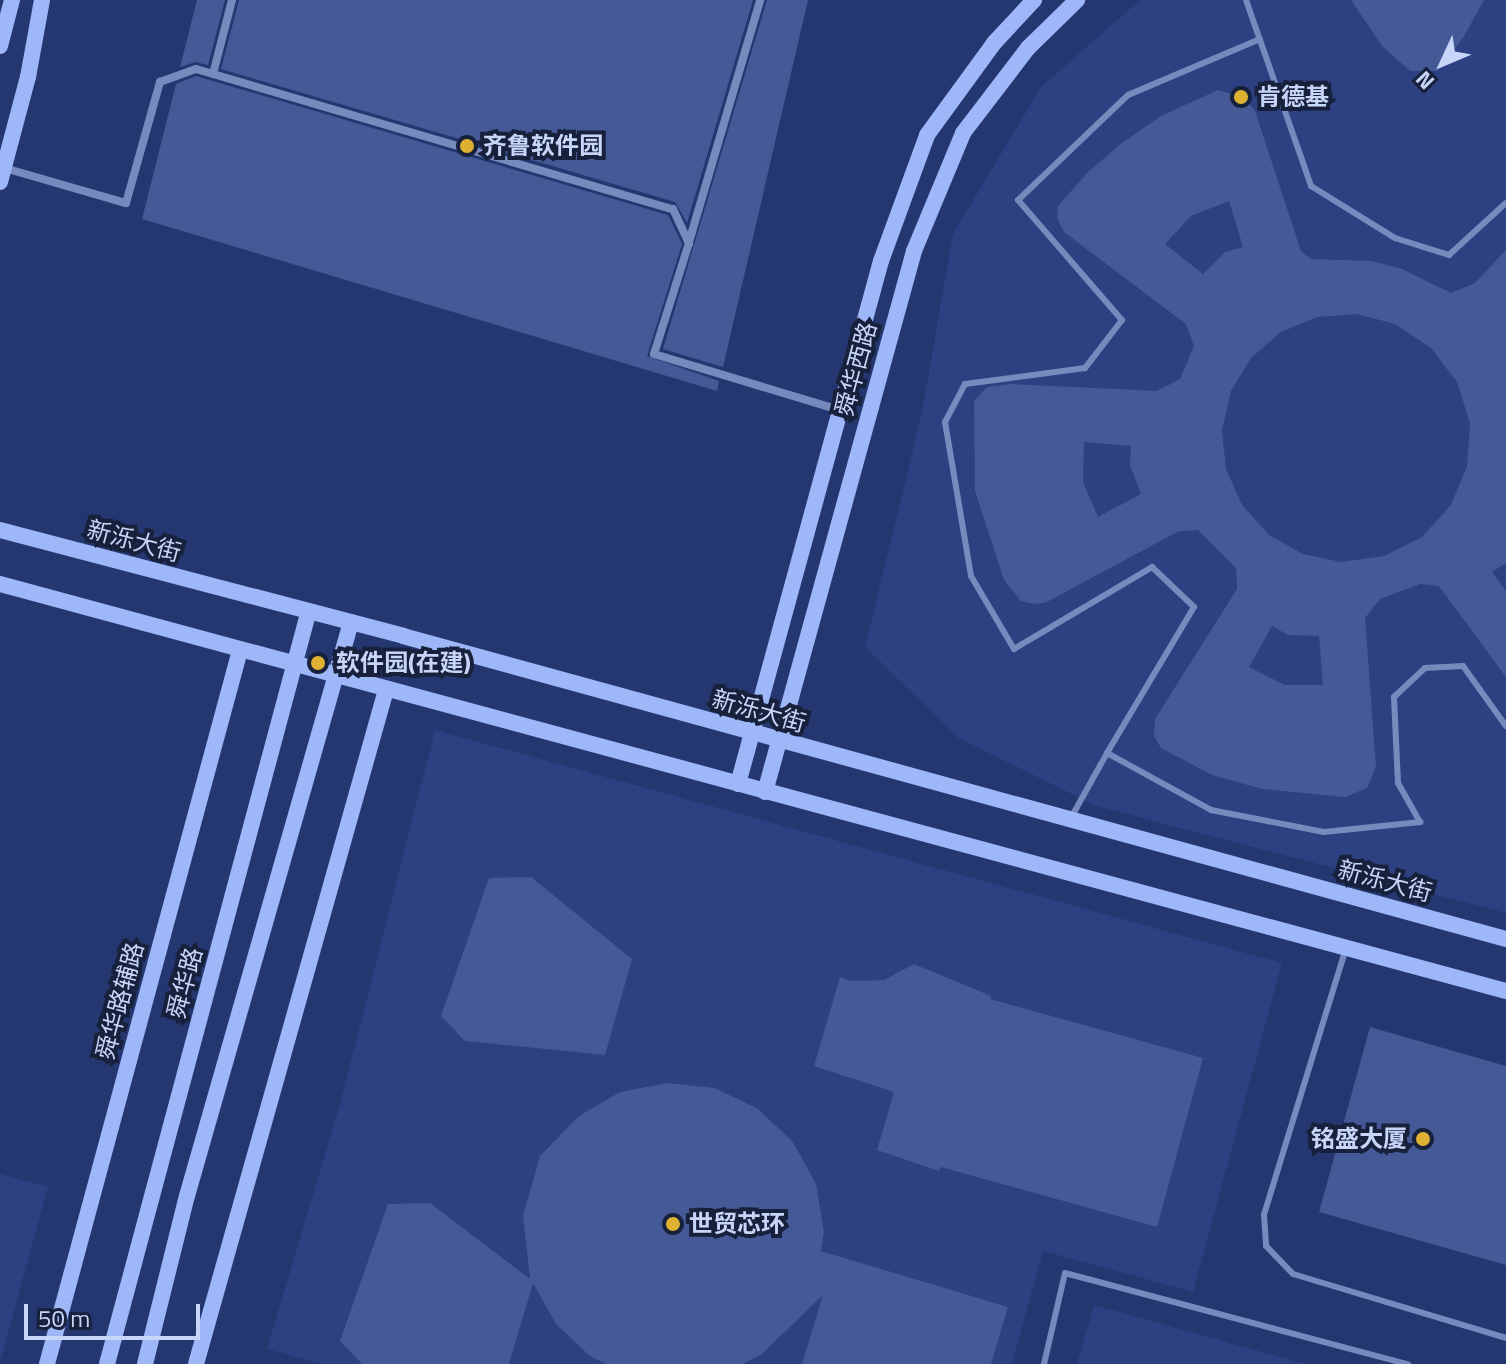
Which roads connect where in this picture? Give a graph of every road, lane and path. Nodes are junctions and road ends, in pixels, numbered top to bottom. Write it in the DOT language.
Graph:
graph roads {
  1 [pos="12,0"];
  2 [pos="42,0"];
  3 [pos="232,0"];
  4 [pos="760,0"];
  5 [pos="1034,0"];
  6 [pos="1077,0"];
  7 [pos="1246,0"];
  8 [pos="1260,39"];
  9 [pos="0,46"];
  10 [pos="213,74"];
  11 [pos="1,172"];
  12 [pos="1506,203"];
  13 [pos="689,243"];
  14 [pos="840,410"];
  15 [pos="0,530"];
  16 [pos="0,584"];
  17 [pos="308,614"];
  18 [pos="351,622"];
  19 [pos="240,650"];
  20 [pos="295,665"];
  21 [pos="335,676"];
  22 [pos="386,690"];
  23 [pos="1506,726"];
  24 [pos="751,734"];
  25 [pos="779,742"];
  26 [pos="1107,753"];
  27 [pos="738,784"];
  28 [pos="765,792"];
  29 [pos="1070,821"];
  30 [pos="1506,939"];
  31 [pos="1346,948"];
  32 [pos="1506,991"];
  33 [pos="1506,1338"];
  34 [pos="198,1363"];
  35 [pos="47,1364"];
  36 [pos="107,1364"];
  37 [pos="145,1364"];
  38 [pos="1044,1364"];
  39 [pos="1408,1364"];
  1 -- 9 [label="main road"];
  2 -- 11 [label="main road"];
  3 -- 10 [label="street"];
  4 -- 13 [label="street"];
  5 -- 14 [label="main road, 舜华西路"];
  6 -- 25 [label="main road, 舜华西路"];
  7 -- 8 [label="lane"];
  8 -- 12 [label="lane"];
  8 -- 26 [label="lane"];
  10 -- 11 [label="street"];
  10 -- 13 [label="street"];
  13 -- 14 [label="street"];
  14 -- 24 [label="main road, 舜华西路"];
  15 -- 17 [label="main road, 新泺大街"];
  16 -- 19 [label="main road"];
  17 -- 18 [label="main road, 新泺大街"];
  17 -- 20 [label="main road, 舜华路"];
  18 -- 21 [label="main road"];
  18 -- 24 [label="main road, 新泺大街"];
  19 -- 20 [label="main road"];
  19 -- 35 [label="main road, 舜华路辅路"];
  20 -- 21 [label="main road"];
  20 -- 36 [label="main road, 舜华路"];
  21 -- 22 [label="main road"];
  21 -- 37 [label="main road"];
  22 -- 27 [label="main road"];
  22 -- 34 [label="main road"];
  23 -- 26 [label="lane"];
  24 -- 25 [label="main road, 新泺大街"];
  24 -- 27 [label="main road, 舜华西路"];
  25 -- 28 [label="main road, 舜华西路"];
  25 -- 29 [label="main road, 新泺大街"];
  26 -- 29 [label="lane"];
  27 -- 28 [label="main road"];
  28 -- 31 [label="main road"];
  29 -- 30 [label="main road, 新泺大街"];
  31 -- 32 [label="main road"];
  31 -- 33 [label="lane"];
  38 -- 39 [label="lane"];
}
